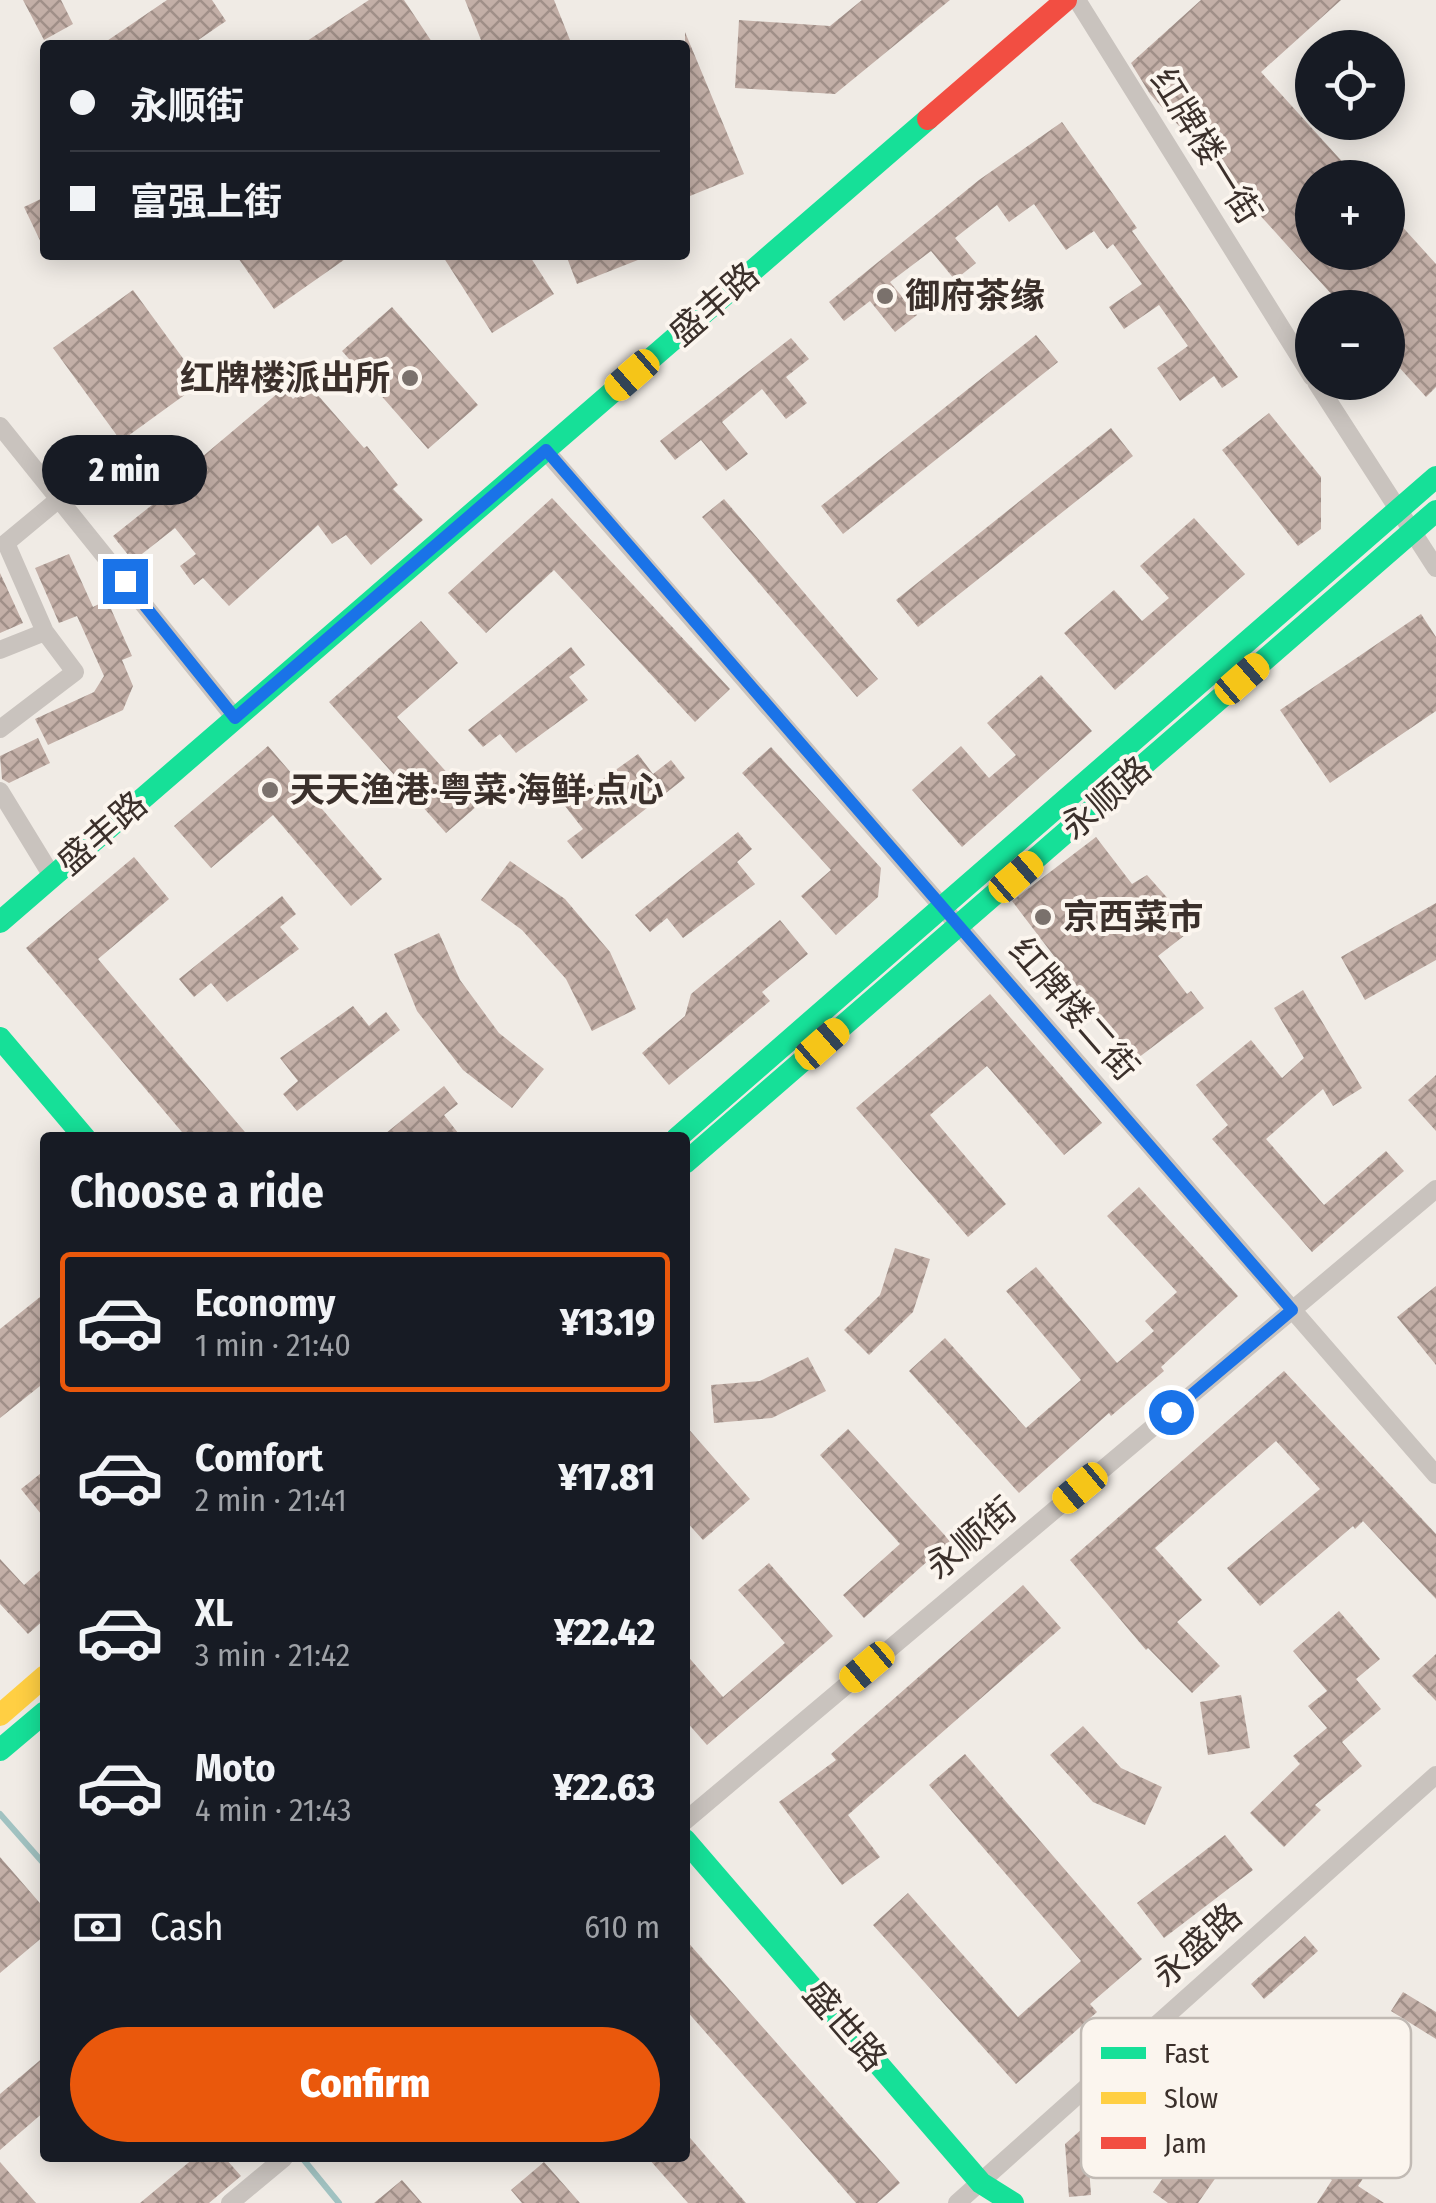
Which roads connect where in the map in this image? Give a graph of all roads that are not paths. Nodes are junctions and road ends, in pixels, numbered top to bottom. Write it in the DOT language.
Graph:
graph roads {
  1 [pos="1066,0"];
  2 [pos="1077,0"];
  3 [pos="1295,350"];
  4 [pos="1327,400"];
  5 [pos="0,426"];
  6 [pos="546,450"];
  7 [pos="1436,477"];
  8 [pos="59,499"];
  9 [pos="1436,511"];
  10 [pos="1405,522"];
  11 [pos="1436,568"];
  12 [pos="45,632"];
  13 [pos="0,650"];
  14 [pos="235,718"];
  15 [pos="0,729"];
  16 [pos="0,791"];
  17 [pos="52,876"];
  18 [pos="943,908"];
  19 [pos="0,922"];
  20 [pos="960,926"];
  21 [pos="0,1038"];
  22 [pos="80,1132"];
  23 [pos="684,1132"];
  24 [pos="690,1159"];
  25 [pos="1436,1189"];
  26 [pos="1292,1310"];
  27 [pos="1436,1475"];
  28 [pos="40,1680"];
  29 [pos="0,1714"];
  30 [pos="40,1716"];
  31 [pos="0,1750"];
  32 [pos="1436,1775"];
  33 [pos="690,1816"];
  34 [pos="690,1846"];
  35 [pos="1165,2018"];
  36 [pos="1081,2093"];
  37 [pos="279,2162"];
  38 [pos="981,2183"];
  39 [pos="230,2203"];
  40 [pos="957,2203"];
  41 [pos="1012,2203"];
  1 -- 6 [label="main road, 盛丰路"];
  2 -- 3 [label="street, 红牌楼一街"];
  4 -- 10 [label="street, 红牌楼一街"];
  5 -- 8 [label="street"];
  6 -- 14 [label="main road, 盛丰路"];
  6 -- 18 [label="street, 红牌楼二街"];
  7 -- 10 [label="main road"];
  8 -- 12 [label="street"];
  8 -- 14 [label="street"];
  9 -- 10 [label="main road, 永顺路"];
  10 -- 11 [label="street, 红牌楼一街"];
  10 -- 18 [label="main road"];
  10 -- 20 [label="main road, 永顺路"];
  12 -- 13 [label="street"];
  12 -- 15 [label="street"];
  14 -- 17 [label="main road, 盛丰路"];
  16 -- 17 [label="street"];
  17 -- 19 [label="main road, 盛丰路"];
  18 -- 20 [label="street, 红牌楼二街"];
  18 -- 23 [label="main road"];
  20 -- 24 [label="main road, 永顺路"];
  20 -- 26 [label="street, 红牌楼二街"];
  21 -- 22 [label="main road"];
  25 -- 26 [label="street, 永顺街"];
  26 -- 27 [label="street, 红牌楼二街"];
  26 -- 33 [label="street, 永顺街"];
  28 -- 29 [label="main road"];
  30 -- 31 [label="main road"];
  32 -- 35 [label="street, 永盛路"];
  34 -- 38 [label="main road, 盛世路"];
  36 -- 38 [label="street, 永盛路"];
  37 -- 39 [label="street"];
  38 -- 40 [label="street, 永盛路"];
  38 -- 41 [label="main road, 盛世路"];
}
